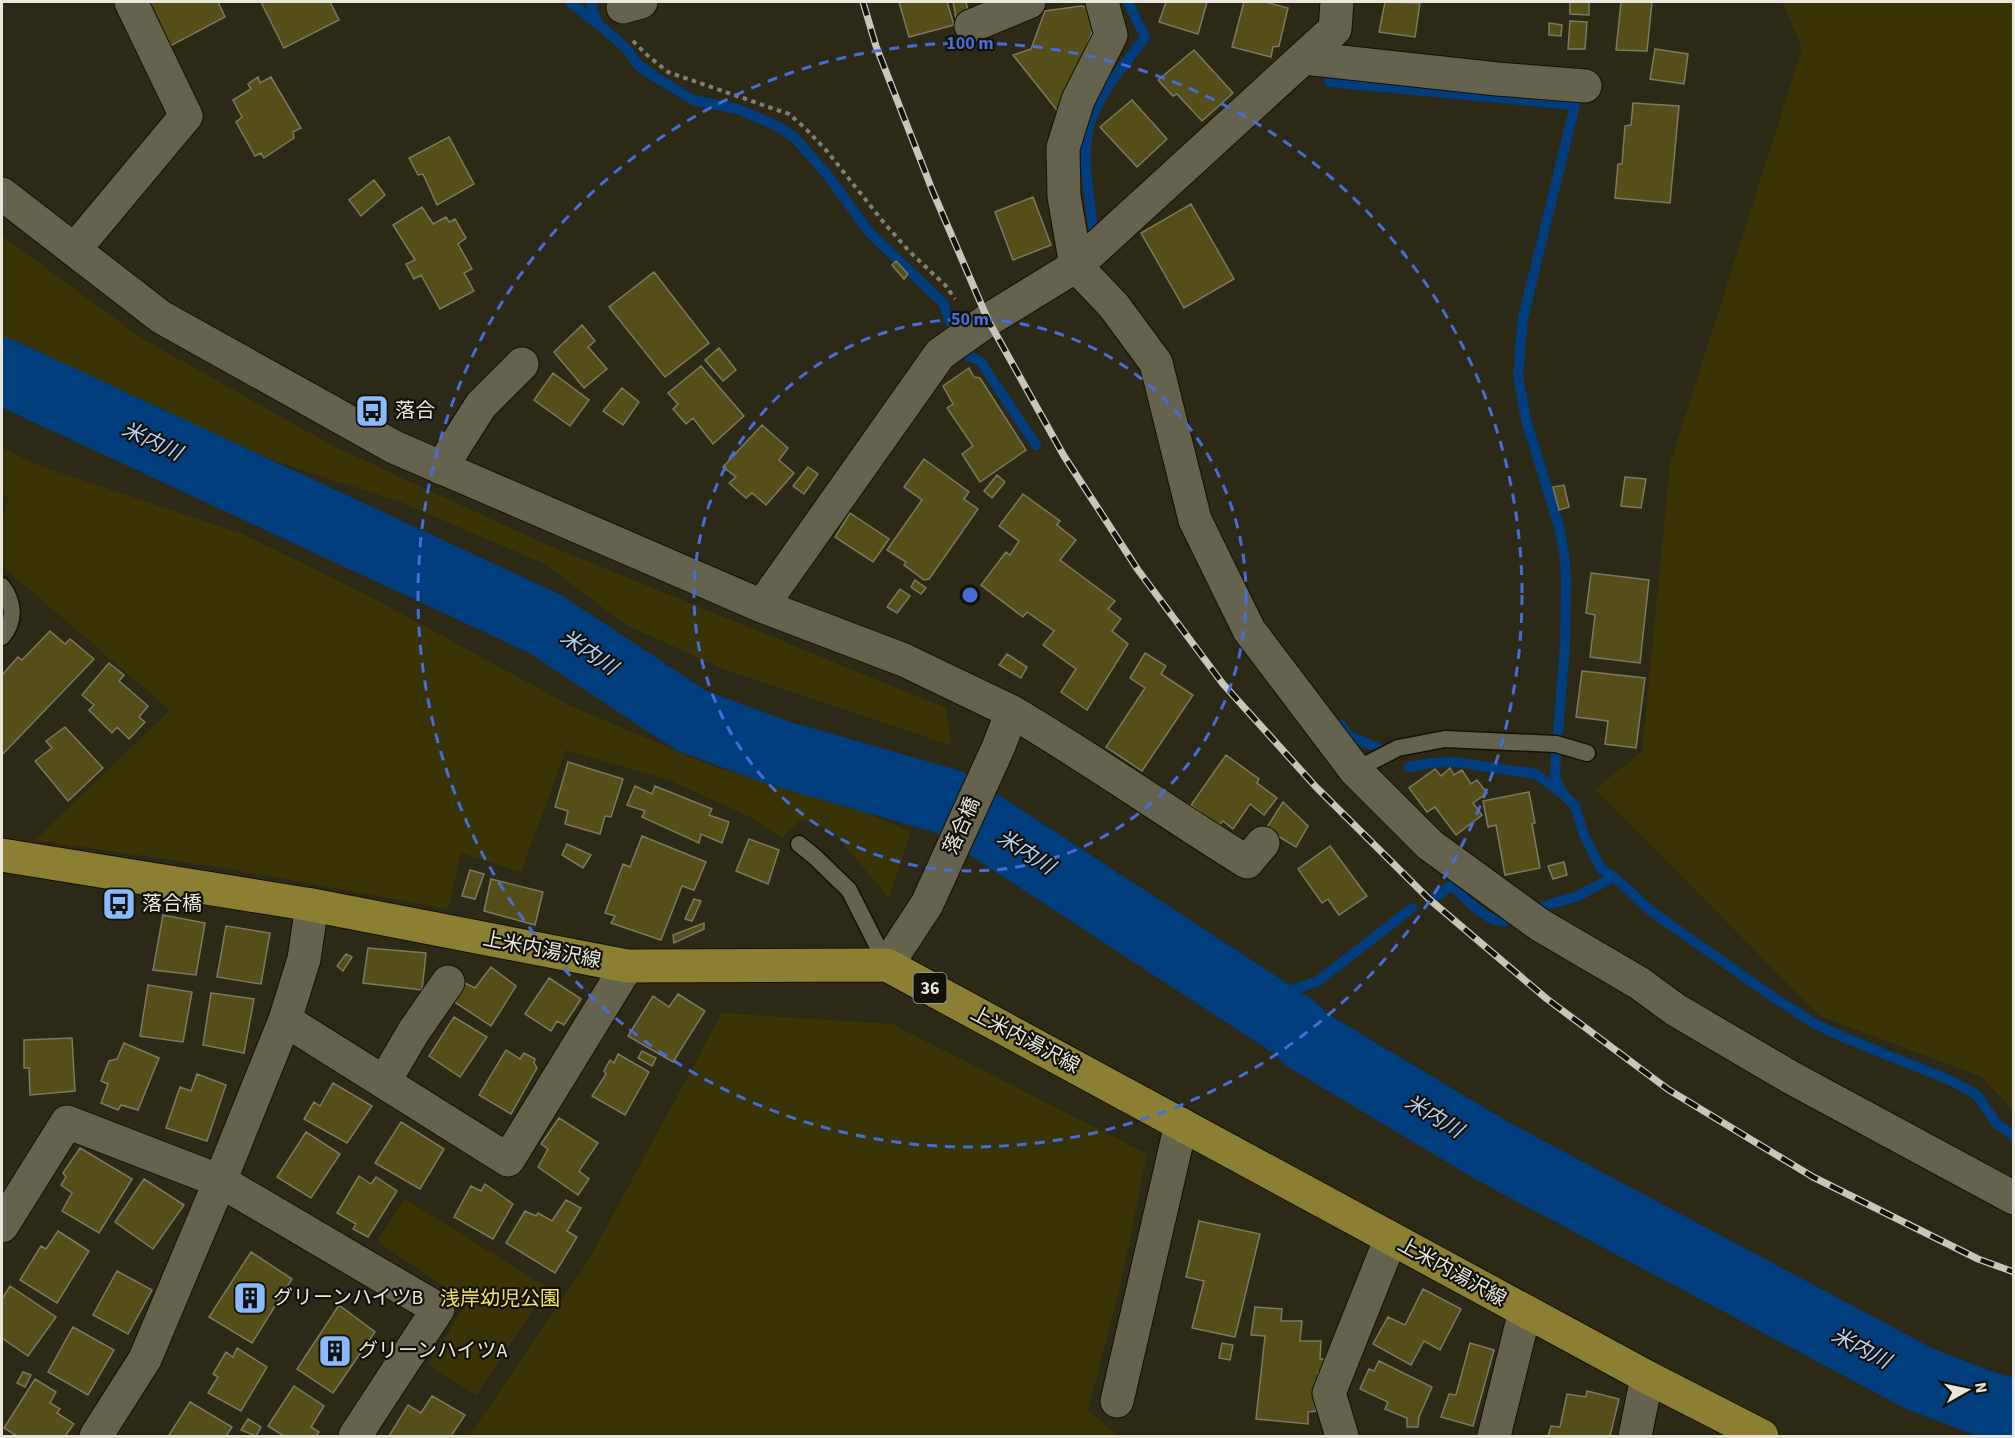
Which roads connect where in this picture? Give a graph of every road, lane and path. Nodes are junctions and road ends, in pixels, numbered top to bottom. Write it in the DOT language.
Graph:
graph roads {
  1 [pos="131,2"];
  2 [pos="1029,2"];
  3 [pos="1102,2"];
  4 [pos="1337,2"];
  5 [pos="632,4"];
  6 [pos="971,26"];
  7 [pos="1304,58"];
  8 [pos="1585,86"];
  9 [pos="2,194"];
  10 [pos="75,249"];
  11 [pos="1076,266"];
  12 [pos="967,334"];
  13 [pos="522,364"];
  14 [pos="441,468"];
  15 [pos="2,586"];
  16 [pos="762,606"];
  17 [pos="2,637"];
  18 [pos="1012,712"];
  19 [pos="1587,753"];
  20 [pos="1355,770"];
  21 [pos="1263,843"];
  22 [pos="799,844"];
  23 [pos="2,855"];
  24 [pos="312,905"];
  25 [pos="887,965"];
  26 [pos="627,966"];
  27 [pos="448,982"];
  28 [pos="285,1020"];
  29 [pos="384,1082"];
  30 [pos="1181,1124"];
  31 [pos="220,1181"];
  32 [pos="2013,1198"];
  33 [pos="2,1226"];
  34 [pos="1391,1238"];
  35 [pos="1525,1311"];
  36 [pos="1647,1377"];
  37 [pos="1116,1401"];
  38 [pos="96,1437"];
  39 [pos="355,1437"];
  40 [pos="1342,1437"];
  41 [pos="1494,1437"];
  42 [pos="1635,1437"];
  43 [pos="1762,1437"];
  1 -- 10 [label="street"];
  2 -- 6 [label="street"];
  3 -- 11 [label="street"];
  4 -- 7 [label="street"];
  5 -- 12 [label="path"];
  7 -- 8 [label="street"];
  7 -- 11 [label="street"];
  9 -- 10 [label="street"];
  10 -- 14 [label="street"];
  11 -- 12 [label="street"];
  11 -- 20 [label="street"];
  12 -- 16 [label="street"];
  13 -- 14 [label="street"];
  14 -- 16 [label="street"];
  15 -- 17 [label="lane"];
  16 -- 18 [label="street"];
  18 -- 21 [label="street"];
  18 -- 25 [label="street, 落合橋"];
  19 -- 20 [label="lane"];
  20 -- 32 [label="street"];
  22 -- 25 [label="lane"];
  23 -- 24 [label="main road, 上米内湯沢線 / 36"];
  24 -- 26 [label="main road, 上米内湯沢線 / 36"];
  24 -- 28 [label="street"];
  25 -- 26 [label="main road, 上米内湯沢線 / 36"];
  25 -- 30 [label="main road, 上米内湯沢線 / 36"];
  26 -- 29 [label="street"];
  27 -- 29 [label="street"];
  28 -- 29 [label="street"];
  28 -- 31 [label="street"];
  30 -- 34 [label="main road, 上米内湯沢線 / 36"];
  30 -- 37 [label="street"];
  31 -- 33 [label="street"];
  31 -- 38 [label="street"];
  31 -- 39 [label="street"];
  34 -- 35 [label="main road, 上米内湯沢線 / 36"];
  34 -- 40 [label="street"];
  35 -- 36 [label="main road, 上米内湯沢線 / 36"];
  35 -- 41 [label="street"];
  36 -- 42 [label="street"];
  36 -- 43 [label="main road, 上米内湯沢線 / 36"];
}
